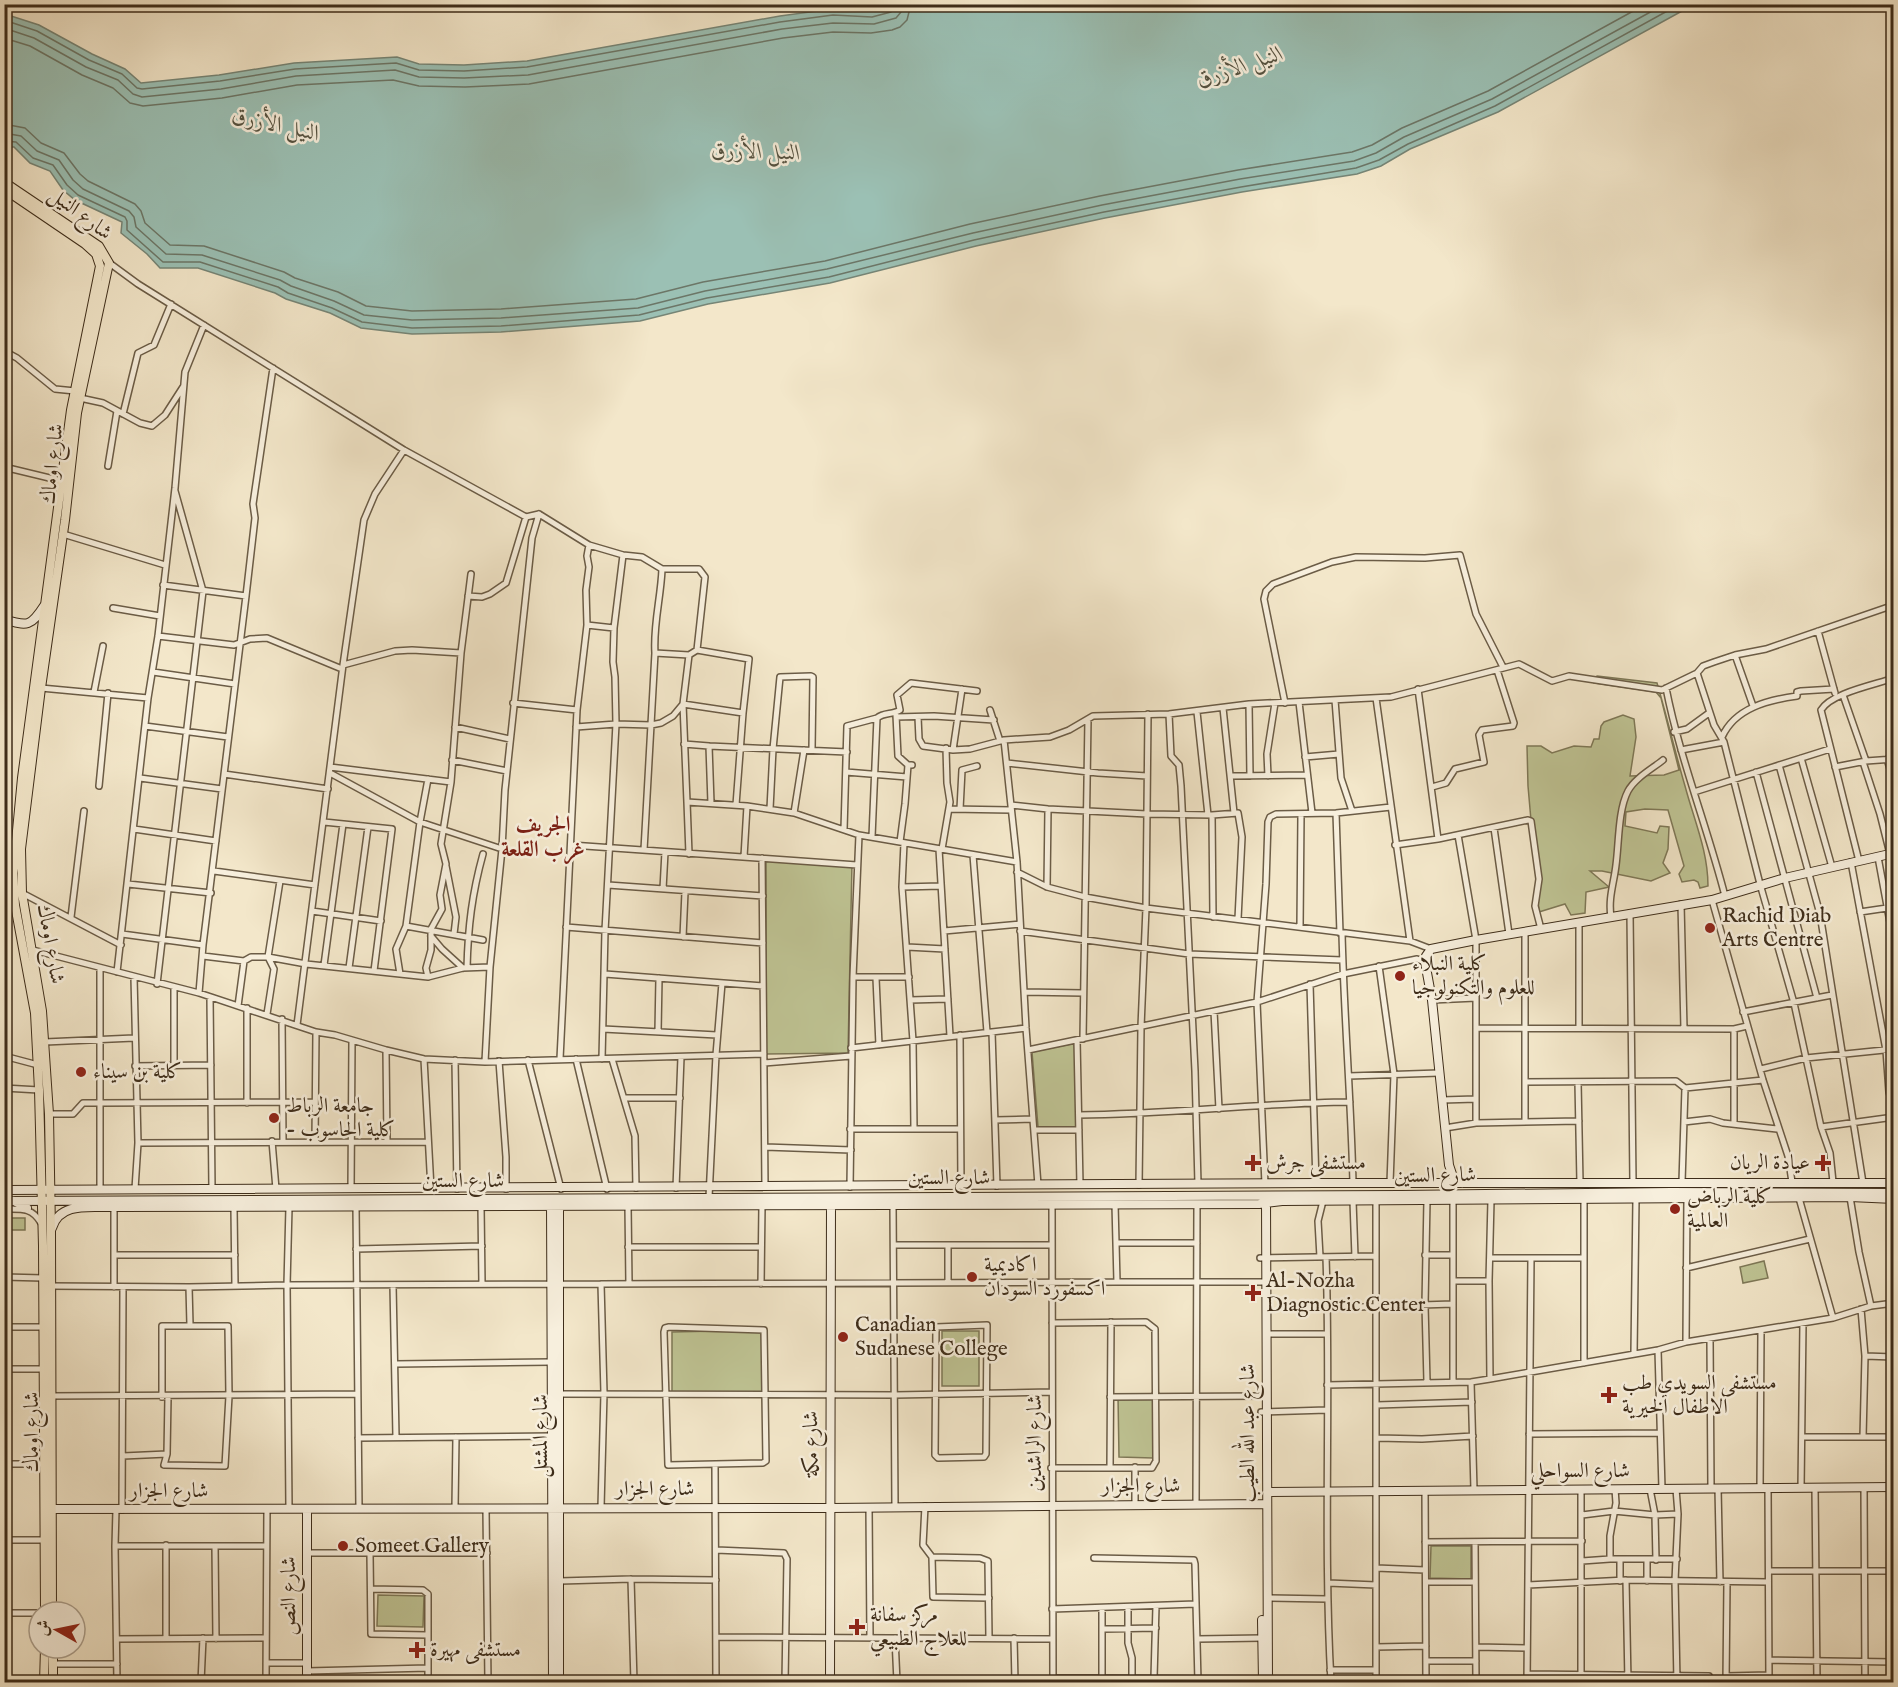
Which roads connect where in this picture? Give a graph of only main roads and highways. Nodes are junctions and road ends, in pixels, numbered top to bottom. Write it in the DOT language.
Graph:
graph roads {
  1 [pos="4,182"];
  2 [pos="4,189"];
  3 [pos="99,263"];
  4 [pos="105,290"];
  5 [pos="77,394"];
  6 [pos="61,519"];
  7 [pos="45,604"];
  8 [pos="4,619"];
  9 [pos="25,779"];
  10 [pos="1892,853"];
  11 [pos="18,891"];
  12 [pos="1449,1165"];
  13 [pos="45,1172"];
  14 [pos="1438,1183"];
  15 [pos="1462,1183"];
  16 [pos="1893,1183"];
  17 [pos="1262,1184"];
  18 [pos="1054,1185"];
  19 [pos="831,1187"];
  20 [pos="694,1188"];
  21 [pos="46,1189"];
  22 [pos="294,1189"];
  23 [pos="306,1189"];
  24 [pos="551,1189"];
  25 [pos="561,1189"];
  26 [pos="4,1190"];
  27 [pos="1893,1193"];
  28 [pos="694,1197"];
  29 [pos="1402,1198"];
  30 [pos="1262,1199"];
  31 [pos="1893,1199"];
  32 [pos="8,1200"];
  33 [pos="45,1200"];
  34 [pos="85,1200"];
  35 [pos="306,1200"];
  36 [pos="955,1200"];
  37 [pos="1053,1200"];
  38 [pos="1164,1200"];
  39 [pos="831,1201"];
  40 [pos="555,1202"];
  41 [pos="292,1203"];
  42 [pos="429,1203"];
  43 [pos="225,1204"];
  44 [pos="27,1208"];
  45 [pos="70,1208"];
  46 [pos="47,1228"];
  47 [pos="1262,1282"];
  48 [pos="555,1285"];
  49 [pos="1264,1411"];
  50 [pos="1893,1487"];
  51 [pos="1264,1492"];
  52 [pos="1264,1504"];
  53 [pos="852,1507"];
  54 [pos="556,1508"];
  55 [pos="831,1508"];
  56 [pos="47,1509"];
  57 [pos="307,1509"];
  58 [pos="831,1521"];
  59 [pos="45,1600"];
  60 [pos="51,1600"];
  61 [pos="45,1660"];
  62 [pos="53,1660"];
  63 [pos="44,1683"];
  64 [pos="53,1683"];
  65 [pos="307,1683"];
  66 [pos="553,1683"];
  67 [pos="560,1683"];
  68 [pos="830,1683"];
  69 [pos="1263,1683"];
  70 [pos="1268,1683"];
  1 -- 4 [label="main road, شارع النيل"];
  2 -- 3 [label="main road, شارع النيل"];
  3 -- 5 [label="main road, شارع اوماك"];
  4 -- 5 [label="main road, شارع اوماك"];
  5 -- 6 [label="main road, شارع اوماك"];
  5 -- 6 [label="main road, شارع اوماك"];
  6 -- 7 [label="main road, شارع اوماك"];
  6 -- 9 [label="main road, شارع اوماك"];
  7 -- 8 [label="main road"];
  7 -- 9 [label="main road, شارع اوماك"];
  9 -- 11 [label="main road, شارع اوماك"];
  10 -- 12 [label="main road"];
  11 -- 13 [label="main road, شارع اوماك"];
  11 -- 13 [label="main road, شارع اوماك"];
  12 -- 14 [label="main road"];
  12 -- 15 [label="main road"];
  13 -- 21 [label="main road, شارع اوماك"];
  14 -- 15 [label="main road, شارع الستين"];
  14 -- 17 [label="main road, شارع الستين"];
  15 -- 16 [label="main road, شارع الستين"];
  17 -- 18 [label="main road, شارع الستين"];
  17 -- 30 [label="main road, شارع عبد الله الطيب"];
  18 -- 19 [label="main road, شارع الستين"];
  18 -- 37 [label="main road"];
  19 -- 20 [label="main road, شارع الستين"];
  19 -- 39 [label="main road, شارع مكة"];
  20 -- 25 [label="main road, شارع الستين"];
  20 -- 28 [label="main road"];
  21 -- 22 [label="main road, شارع الستين"];
  21 -- 26 [label="main road, شارع الستين"];
  21 -- 33 [label="main road, شارع اوماك"];
  22 -- 23 [label="main road, شارع الستين"];
  22 -- 41 [label="main road"];
  23 -- 24 [label="main road, شارع الستين"];
  23 -- 35 [label="main road"];
  24 -- 25 [label="main road, شارع الستين"];
  24 -- 40 [label="main road, شارع المشتل"];
  25 -- 40 [label="main road, شارع المشتل"];
  27 -- 29 [label="main road, شارع الستين"];
  28 -- 39 [label="main road, شارع الستين"];
  28 -- 40 [label="main road, شارع الستين"];
  29 -- 30 [label="main road, شارع الستين"];
  29 -- 30 [label="main road"];
  29 -- 31 [label="main road"];
  30 -- 38 [label="main road, شارع الستين"];
  30 -- 38 [label="main road"];
  30 -- 47 [label="main road, شارع عبد الله الطيب"];
  32 -- 33 [label="main road, شارع الستين"];
  32 -- 44 [label="main road"];
  33 -- 34 [label="main road, شارع الستين"];
  33 -- 46 [label="main road, شارع اوماك"];
  34 -- 43 [label="main road, شارع الستين"];
  34 -- 45 [label="main road"];
  35 -- 41 [label="main road, شارع الستين"];
  35 -- 42 [label="main road, شارع الستين"];
  36 -- 37 [label="main road, شارع الستين"];
  36 -- 39 [label="main road, شارع الستين"];
  36 -- 39 [label="main road"];
  37 -- 38 [label="main road, شارع الستين"];
  37 -- 38 [label="main road"];
  39 -- 40 [label="main road"];
  39 -- 55 [label="main road, شارع مكة"];
  40 -- 42 [label="main road, شارع الستين"];
  40 -- 42 [label="main road"];
  40 -- 48 [label="main road, شارع المشتل"];
  41 -- 42 [label="main road"];
  41 -- 43 [label="main road, شارع الستين"];
  41 -- 43 [label="main road"];
  43 -- 45 [label="main road"];
  45 -- 46 [label="main road"];
  46 -- 56 [label="main road, شارع اوماك"];
  46 -- 56 [label="main road, شارع اوماك"];
  47 -- 49 [label="main road, شارع عبد الله الطيب"];
  47 -- 49 [label="main road, شارع عبد الله الطيب"];
  48 -- 54 [label="main road, شارع المشتل"];
  48 -- 54 [label="main road, شارع المشتل"];
  49 -- 51 [label="main road, شارع عبد الله الطيب"];
  50 -- 51 [label="main road, شارع السواحلي"];
  51 -- 52 [label="main road, شارع عبد الله الطيب"];
  52 -- 53 [label="main road, شارع الجزار"];
  52 -- 69 [label="main road, شارع عبد الله الطيب"];
  52 -- 70 [label="main road, شارع عبد الله الطيب"];
  53 -- 55 [label="main road, شارع الجزار"];
  53 -- 58 [label="main road"];
  54 -- 55 [label="main road, شارع الجزار"];
  54 -- 57 [label="main road, شارع الجزار"];
  54 -- 66 [label="main road, شارع المشتل"];
  54 -- 67 [label="main road, شارع المشتل"];
  55 -- 58 [label="main road, شارع مكة"];
  56 -- 57 [label="main road, شارع الجزار"];
  56 -- 59 [label="main road, شارع اوماك"];
  56 -- 60 [label="main road, شارع اوماك"];
  57 -- 65 [label="main road, شارع النص"];
  58 -- 68 [label="main road, شارع مكة"];
  61 -- 63 [label="main road"];
  62 -- 64 [label="main road"];
}
